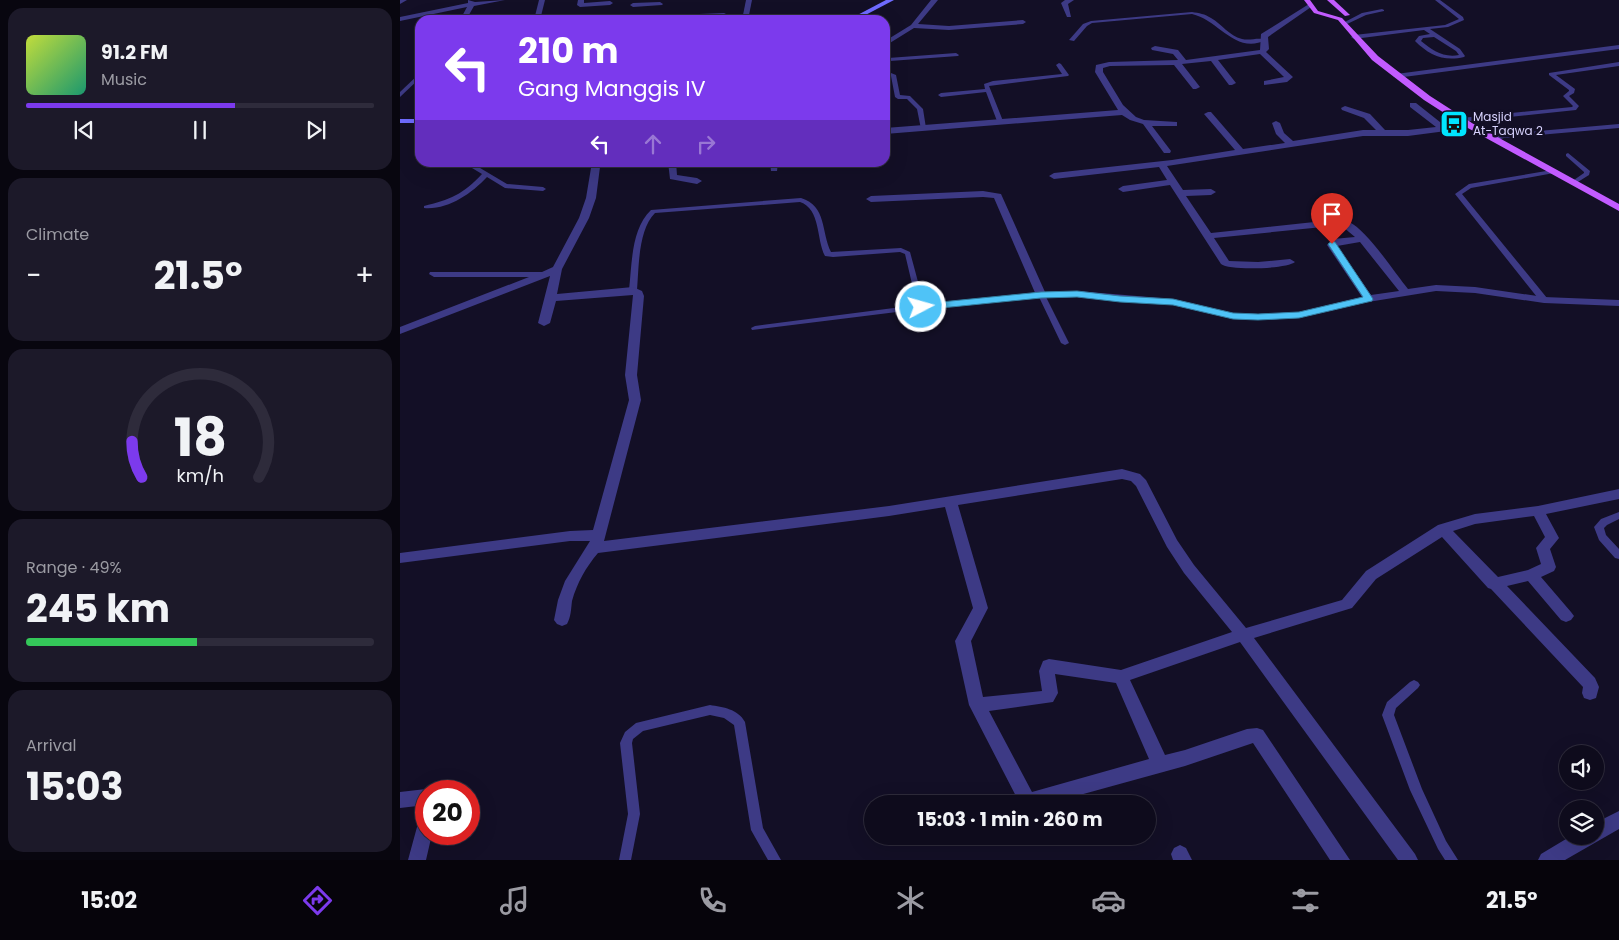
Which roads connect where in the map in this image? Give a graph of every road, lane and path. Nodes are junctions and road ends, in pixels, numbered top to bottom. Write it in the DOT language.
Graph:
graph roads {
  1 [pos="404,0"];
  2 [pos="502,0"];
  3 [pos="542,0"];
  4 [pos="581,0"];
  5 [pos="749,0"];
  6 [pos="878,0"];
  7 [pos="891,0"];
  8 [pos="935,0"];
  9 [pos="1071,0"];
  10 [pos="1321,0"];
  11 [pos="1330,0"];
  12 [pos="1341,0"];
  13 [pos="1437,0"];
  14 [pos="400,2"];
  15 [pos="472,2"];
  16 [pos="660,2"];
  17 [pos="610,3"];
  18 [pos="1309,3"];
  19 [pos="632,5"];
  20 [pos="1382,10"];
  21 [pos="415,15"];
  22 [pos="417,15"];
  23 [pos="466,15"];
  24 [pos="538,15"];
  25 [pos="657,15"];
  26 [pos="746,15"];
  27 [pos="854,15"];
  28 [pos="856,15"];
  29 [pos="1069,16"];
  30 [pos="1328,16"];
  31 [pos="400,19"];
  32 [pos="1343,19"];
  33 [pos="1023,22"];
  34 [pos="913,26"];
  35 [pos="1424,28"];
  36 [pos="1434,35"];
  37 [pos="1354,36"];
  38 [pos="1072,40"];
  39 [pos="1263,40"];
  40 [pos="890,41"];
  41 [pos="1619,47"];
  42 [pos="1155,48"];
  43 [pos="1262,52"];
  44 [pos="956,55"];
  45 [pos="1462,56"];
  46 [pos="890,59"];
  47 [pos="1214,59"];
  48 [pos="1180,62"];
  49 [pos="1619,64"];
  50 [pos="1059,65"];
  51 [pos="1480,65"];
  52 [pos="890,74"];
  53 [pos="1396,76"];
  54 [pos="415,80"];
  55 [pos="1232,83"];
  56 [pos="1267,83"];
  57 [pos="1196,87"];
  58 [pos="988,90"];
  59 [pos="400,95"];
  60 [pos="941,95"];
  61 [pos="1413,105"];
  62 [pos="1345,108"];
  63 [pos="1123,112"];
  64 [pos="1208,114"];
  65 [pos="400,116"];
  66 [pos="415,116"];
  67 [pos="415,120"];
  68 [pos="1460,120"];
  69 [pos="400,121"];
  70 [pos="1000,121"];
  71 [pos="1146,123"];
  72 [pos="1276,123"];
  73 [pos="1174,124"];
  74 [pos="1469,125"];
  75 [pos="1619,126"];
  76 [pos="923,128"];
  77 [pos="1443,128"];
  78 [pos="890,131"];
  79 [pos="1382,132"];
  80 [pos="1494,139"];
  81 [pos="1291,144"];
  82 [pos="1166,152"];
  83 [pos="1241,152"];
  84 [pos="1568,155"];
  85 [pos="1161,164"];
  86 [pos="474,167"];
  87 [pos="595,167"];
  88 [pos="672,167"];
  89 [pos="1552,172"];
  90 [pos="486,174"];
  91 [pos="1054,176"];
  92 [pos="696,181"];
  93 [pos="1172,182"];
  94 [pos="1573,183"];
  95 [pos="543,189"];
  96 [pos="1123,189"];
  97 [pos="1211,192"];
  98 [pos="1179,193"];
  99 [pos="871,199"];
  100 [pos="426,207"];
  101 [pos="1619,208"];
  102 [pos="1208,236"];
  103 [pos="1363,239"];
  104 [pos="1290,262"];
  105 [pos="557,268"];
  106 [pos="434,274"];
  107 [pos="544,274"];
  108 [pos="633,290"];
  109 [pos="1405,292"];
  110 [pos="1041,295"];
  111 [pos="551,298"];
  112 [pos="1368,299"];
  113 [pos="1544,300"];
  114 [pos="1619,303"];
  115 [pos="921,307"];
  116 [pos="544,323"];
  117 [pos="755,328"];
  118 [pos="400,331"];
  119 [pos="1065,343"];
  120 [pos="1619,494"];
  121 [pos="950,501"];
  122 [pos="1538,511"];
  123 [pos="1619,516"];
  124 [pos="1443,529"];
  125 [pos="596,541"];
  126 [pos="1619,554"];
  127 [pos="400,558"];
  128 [pos="1531,575"];
  129 [pos="1493,584"];
  130 [pos="1566,616"];
  131 [pos="562,620"];
  132 [pos="1243,635"];
  133 [pos="1121,678"];
  134 [pos="1414,685"];
  135 [pos="1590,693"];
  136 [pos="977,705"];
  137 [pos="1160,764"];
  138 [pos="415,798"];
  139 [pos="400,800"];
  140 [pos="1619,819"];
  141 [pos="1604,827"];
  142 [pos="421,845"];
  143 [pos="1573,845"];
  144 [pos="417,860"];
  145 [pos="625,860"];
  146 [pos="774,860"];
  147 [pos="1341,860"];
  148 [pos="1409,860"];
  149 [pos="1452,860"];
  150 [pos="1547,860"];
  1 -- 14 [label="street"];
  2 -- 15 [label="street"];
  3 -- 24 [label="street"];
  4 -- 17 [label="street"];
  5 -- 26 [label="street"];
  6 -- 27 [label="main road"];
  7 -- 28 [label="main road"];
  8 -- 34 [label="street"];
  9 -- 29 [label="street"];
  10 -- 30 [label="main road"];
  11 -- 32 [label="main road"];
  12 -- 32 [label="main road"];
  13 -- 35 [label="lane"];
  15 -- 22 [label="street"];
  15 -- 23 [label="street"];
  16 -- 19 [label="street"];
  16 -- 25 [label="street"];
  18 -- 30 [label="main road"];
  18 -- 39 [label="street"];
  20 -- 32 [label="lane"];
  21 -- 31 [label="street"];
  30 -- 32 [label="main road"];
  32 -- 37 [label="main road"];
  33 -- 34 [label="street"];
  34 -- 40 [label="street"];
  35 -- 36 [label="lane"];
  35 -- 37 [label="lane"];
  36 -- 45 [label="lane"];
  36 -- 45 [label="lane"];
  37 -- 53 [label="main road"];
  38 -- 39 [label="lane"];
  39 -- 43 [label="street"];
  41 -- 51 [label="lane"];
  42 -- 48 [label="street"];
  43 -- 47 [label="street"];
  43 -- 56 [label="street"];
  44 -- 46 [label="lane"];
  45 -- 51 [label="lane"];
  47 -- 48 [label="street"];
  47 -- 55 [label="street"];
  48 -- 57 [label="street"];
  48 -- 63 [label="street"];
  49 -- 68 [label="lane"];
  50 -- 58 [label="lane"];
  51 -- 53 [label="lane"];
  52 -- 76 [label="lane"];
  53 -- 68 [label="main road"];
  54 -- 59 [label="lane"];
  58 -- 60 [label="lane"];
  58 -- 70 [label="lane"];
  61 -- 77 [label="street"];
  62 -- 79 [label="street"];
  63 -- 70 [label="street"];
  63 -- 71 [label="street"];
  64 -- 83 [label="street"];
  65 -- 66 [label="main road"];
  67 -- 69 [label="main road"];
  68 -- 74 [label="main road"];
  70 -- 76 [label="street"];
  71 -- 73 [label="street"];
  71 -- 82 [label="street"];
  72 -- 81 [label="street"];
  74 -- 77 [label="street"];
  74 -- 80 [label="main road"];
  75 -- 80 [label="lane"];
  76 -- 78 [label="street"];
  77 -- 79 [label="street"];
  79 -- 81 [label="street"];
  80 -- 89 [label="main road"];
  81 -- 83 [label="street"];
  83 -- 85 [label="street"];
  84 -- 94 [label="lane"];
  85 -- 91 [label="street"];
  85 -- 93 [label="street"];
  86 -- 90 [label="lane"];
  87 -- 105 [label="street"];
  88 -- 92 [label="street"];
  89 -- 94 [label="main road"];
  89 -- 113 [label="lane"];
  90 -- 95 [label="lane"];
  90 -- 100 [label="lane"];
  93 -- 96 [label="street"];
  93 -- 98 [label="street"];
  94 -- 101 [label="main road"];
  97 -- 98 [label="street"];
  98 -- 102 [label="street"];
  99 -- 110 [label="street"];
  102 -- 103 [label="street"];
  102 -- 104 [label="street"];
  103 -- 109 [label="street"];
  103 -- 112 [label="street"];
  105 -- 107 [label="street"];
  105 -- 111 [label="street"];
  106 -- 107 [label="street"];
  107 -- 118 [label="street"];
  108 -- 111 [label="street"];
  108 -- 115 [label="lane"];
  108 -- 125 [label="street"];
  109 -- 112 [label="street"];
  109 -- 113 [label="street"];
  110 -- 112 [label="street"];
  110 -- 115 [label="lane"];
  110 -- 119 [label="lane"];
  111 -- 116 [label="street"];
  113 -- 114 [label="street"];
  115 -- 117 [label="lane"];
  120 -- 122 [label="street"];
  121 -- 125 [label="street"];
  121 -- 132 [label="street"];
  121 -- 136 [label="street"];
  122 -- 124 [label="street"];
  122 -- 128 [label="street"];
  123 -- 126 [label="lane"];
  124 -- 129 [label="street"];
  124 -- 132 [label="street"];
  125 -- 127 [label="street"];
  125 -- 131 [label="street"];
  128 -- 129 [label="street"];
  128 -- 130 [label="street"];
  129 -- 135 [label="street"];
  132 -- 133 [label="street"];
  132 -- 148 [label="street"];
  133 -- 136 [label="street"];
  133 -- 137 [label="street"];
  134 -- 149 [label="lane"];
  136 -- 137 [label="street"];
  137 -- 147 [label="street"];
  138 -- 139 [label="street"];
  140 -- 141 [label="street"];
  142 -- 144 [label="street"];
  143 -- 150 [label="street"];
  145 -- 146 [label="lane"];
}
